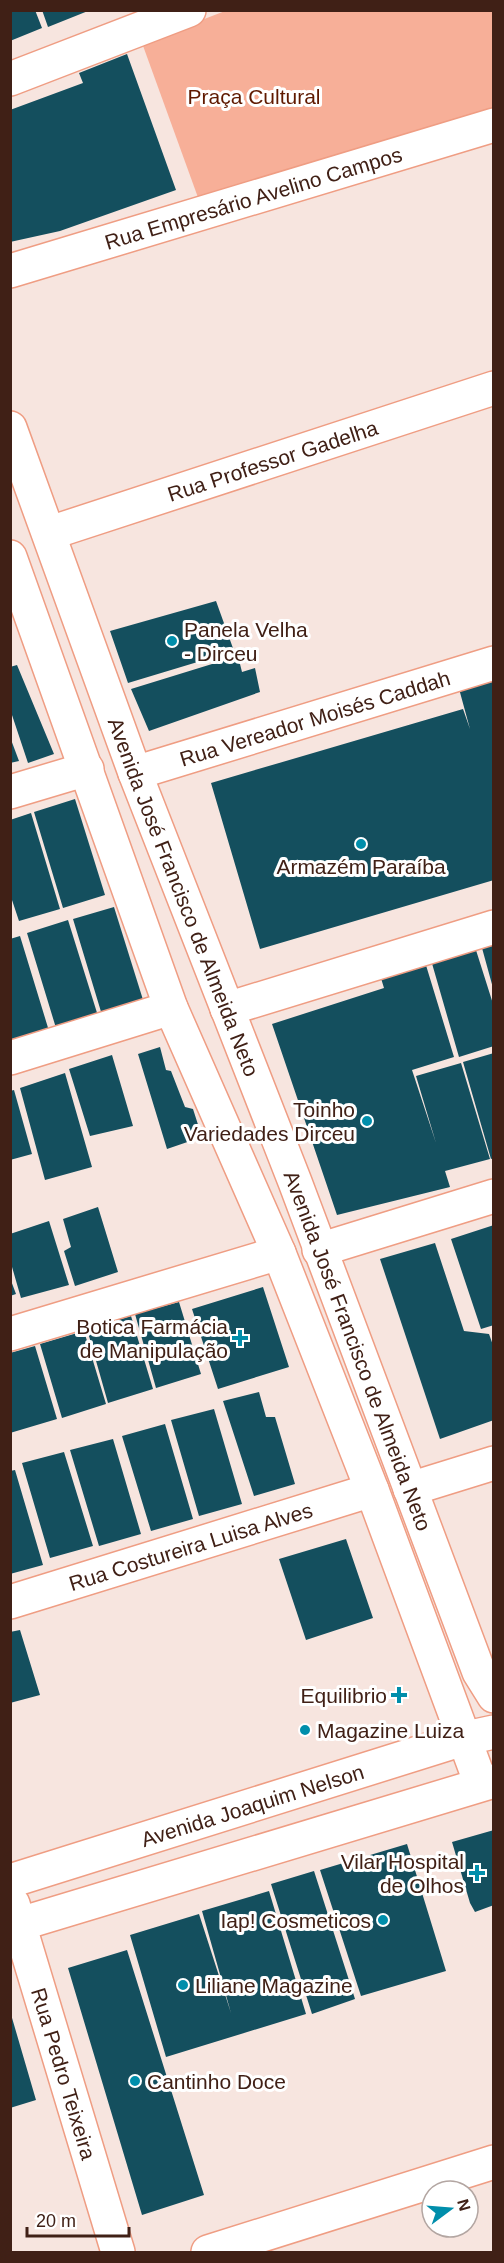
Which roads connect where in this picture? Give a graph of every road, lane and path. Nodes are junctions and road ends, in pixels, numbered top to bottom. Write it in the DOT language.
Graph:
graph roads {
  1 [pos="189,10"];
  2 [pos="10,79"];
  3 [pos="494,125"];
  4 [pos="10,271"];
  5 [pos="494,388"];
  6 [pos="10,428"];
  7 [pos="50,533"];
  8 [pos="10,557"];
  9 [pos="494,663"];
  10 [pos="87,769"];
  11 [pos="135,773"];
  12 [pos="10,792"];
  13 [pos="494,927"];
  14 [pos="171,1008"];
  15 [pos="226,1010"];
  16 [pos="10,1058"];
  17 [pos="494,1196"];
  18 [pos="320,1250"];
  19 [pos="279,1252"];
  20 [pos="10,1334"];
  21 [pos="494,1463"];
  22 [pos="410,1489"];
  23 [pos="372,1490"];
  24 [pos="10,1602"];
  25 [pos="494,1696"];
  26 [pos="480,1735"];
  27 [pos="488,1782"];
  28 [pos="10,1881"];
  29 [pos="13,1916"];
  30 [pos="494,2162"];
  31 [pos="118,2253"];
  32 [pos="208,2253"];
  1 -- 2 [label="main road"];
  3 -- 4 [label="main road, Rua Empresário Avelino Campos"];
  5 -- 7 [label="main road, Rua Professor Gadelha"];
  6 -- 7 [label="main road, Avenida José Francisco de Almeida Neto"];
  7 -- 11 [label="main road, Avenida José Francisco de Almeida Neto"];
  8 -- 10 [label="main road, Avenida José Francisco de Almeida Neto"];
  9 -- 11 [label="main road, Rua Vereador Moisés Caddah"];
  10 -- 12 [label="main road"];
  10 -- 14 [label="main road, Avenida José Francisco de Almeida Neto"];
  11 -- 15 [label="main road, Avenida José Francisco de Almeida Neto"];
  13 -- 15 [label="main road"];
  14 -- 16 [label="main road"];
  14 -- 19 [label="main road, Avenida José Francisco de Almeida Neto"];
  15 -- 18 [label="main road, Avenida José Francisco de Almeida Neto"];
  17 -- 18 [label="main road"];
  18 -- 22 [label="main road, Avenida José Francisco de Almeida Neto"];
  19 -- 20 [label="main road"];
  19 -- 23 [label="main road, Avenida José Francisco de Almeida Neto"];
  21 -- 22 [label="main road"];
  22 -- 25 [label="main road, Avenida José Francisco de Almeida Neto"];
  23 -- 24 [label="main road, Rua Costureira Luisa Alves"];
  23 -- 26 [label="main road, Avenida José Francisco de Almeida Neto"];
  26 -- 27 [label="main road, Avenida José Francisco de Almeida Neto"];
  26 -- 28 [label="main road, Avenida Joaquim Nelson"];
  27 -- 29 [label="main road"];
  29 -- 31 [label="main road, Rua Pedro Teixeira"];
  30 -- 32 [label="main road"];
}
